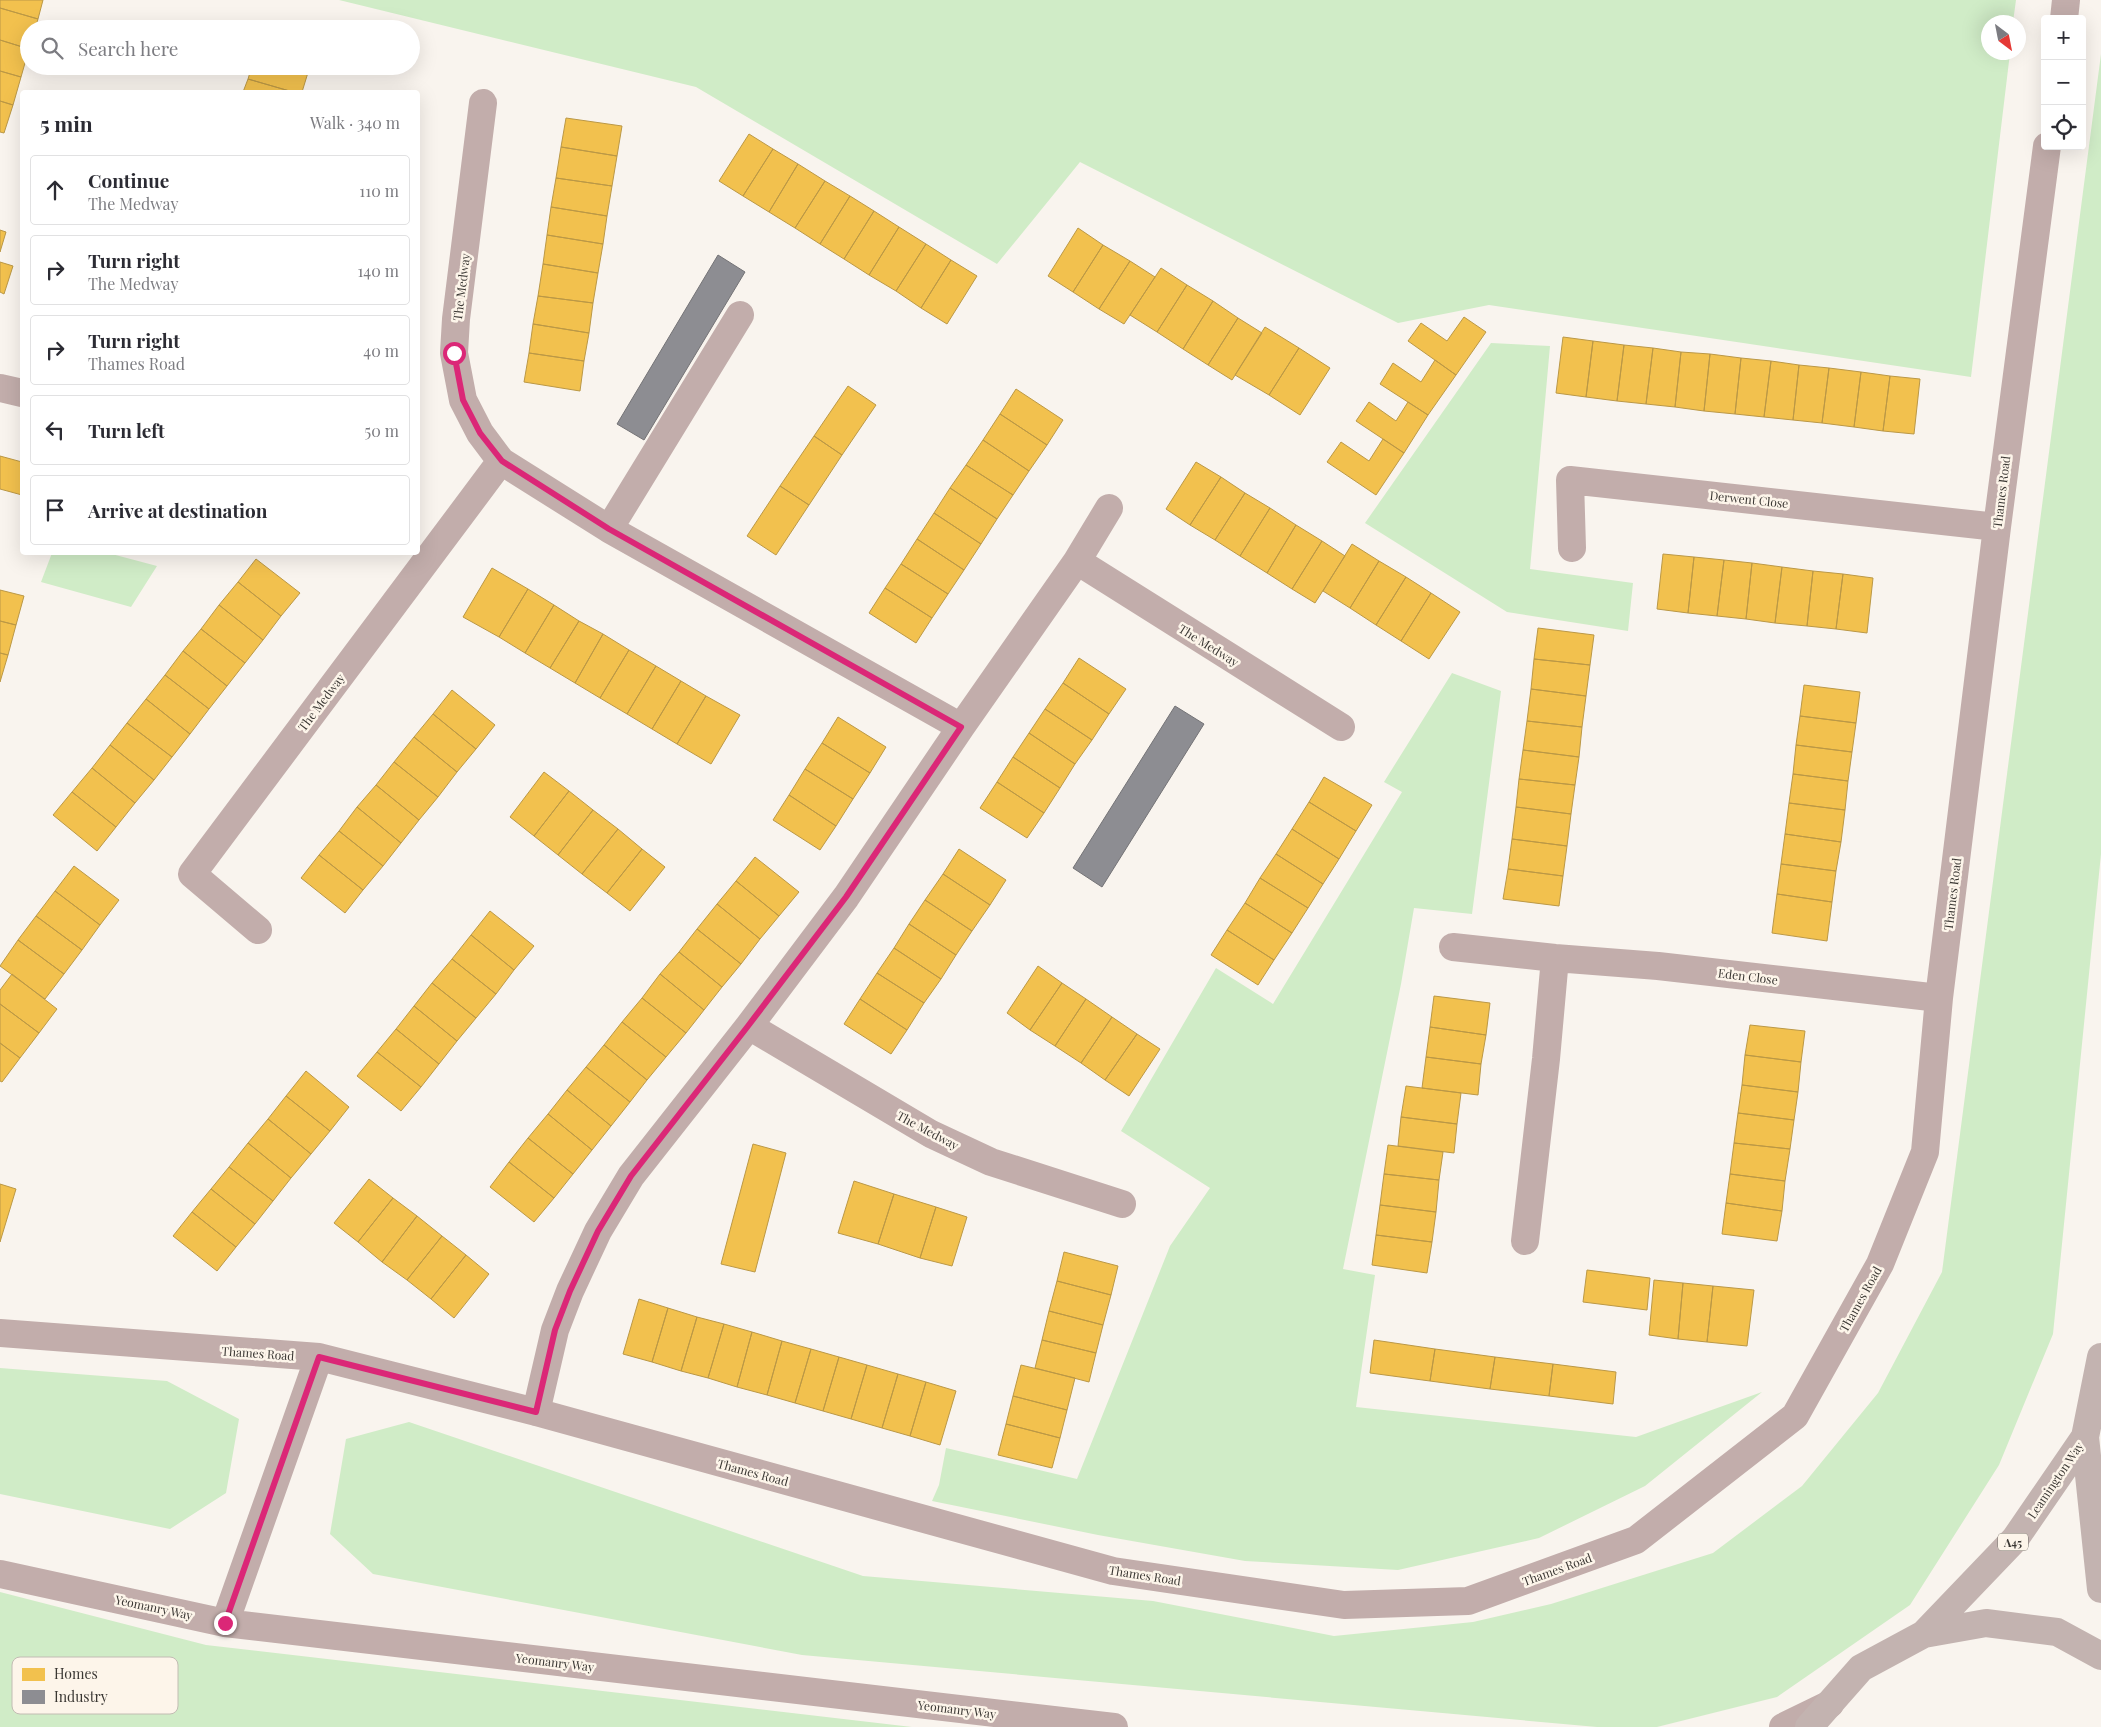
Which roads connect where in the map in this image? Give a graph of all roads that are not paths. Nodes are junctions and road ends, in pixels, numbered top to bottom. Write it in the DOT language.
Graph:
graph roads {
  1 [pos="2066,0"];
  2 [pos="2064,15"];
  3 [pos="483,103"];
  4 [pos="2046,150"];
  5 [pos="740,315"];
  6 [pos="0,388"];
  7 [pos="20,393"];
  8 [pos="502,461"];
  9 [pos="1109,508"];
  10 [pos="1997,527"];
  11 [pos="609,529"];
  12 [pos="1572,548"];
  13 [pos="1077,561"];
  14 [pos="961,727"];
  15 [pos="1341,727"];
  16 [pos="258,930"];
  17 [pos="1453,947"];
  18 [pos="1555,958"];
  19 [pos="1939,998"];
  20 [pos="748,1026"];
  21 [pos="1122,1204"];
  22 [pos="1525,1240"];
  23 [pos="0,1333"];
  24 [pos="319,1357"];
  25 [pos="2101,1357"];
  26 [pos="536,1412"];
  27 [pos="2085,1437"];
  28 [pos="0,1574"];
  29 [pos="2101,1589"];
  30 [pos="225,1623"];
  31 [pos="1924,1634"];
  32 [pos="2101,1656"];
  33 [pos="1830,1704"];
  34 [pos="1114,1727"];
  35 [pos="1783,1727"];
  36 [pos="1809,1727"];
  1 -- 2 [label="street"];
  3 -- 8 [label="street, The Medway"];
  4 -- 10 [label="street, Thames Road"];
  5 -- 11 [label="street"];
  6 -- 7 [label="street"];
  8 -- 11 [label="street, The Medway"];
  8 -- 16 [label="street, The Medway"];
  9 -- 13 [label="street"];
  10 -- 12 [label="street, Derwent Close"];
  10 -- 19 [label="street, Thames Road"];
  11 -- 14 [label="street, The Medway"];
  13 -- 14 [label="street"];
  13 -- 15 [label="street, The Medway"];
  14 -- 20 [label="street"];
  17 -- 18 [label="street, Eden Close"];
  18 -- 19 [label="street, Eden Close"];
  18 -- 22 [label="street"];
  19 -- 26 [label="street, Thames Road"];
  20 -- 21 [label="street, The Medway"];
  20 -- 26 [label="street"];
  23 -- 24 [label="street, Thames Road"];
  24 -- 26 [label="street, Thames Road"];
  24 -- 30 [label="street"];
  25 -- 27 [label="highway, Leamington Way / A45"];
  27 -- 29 [label="highway, Leamington Way / A45"];
  27 -- 31 [label="highway, Leamington Way / A45"];
  28 -- 30 [label="street, Yeomanry Way"];
  30 -- 34 [label="street, Yeomanry Way"];
  31 -- 32 [label="highway"];
  31 -- 33 [label="highway"];
  33 -- 35 [label="street"];
  33 -- 36 [label="highway"];
}
